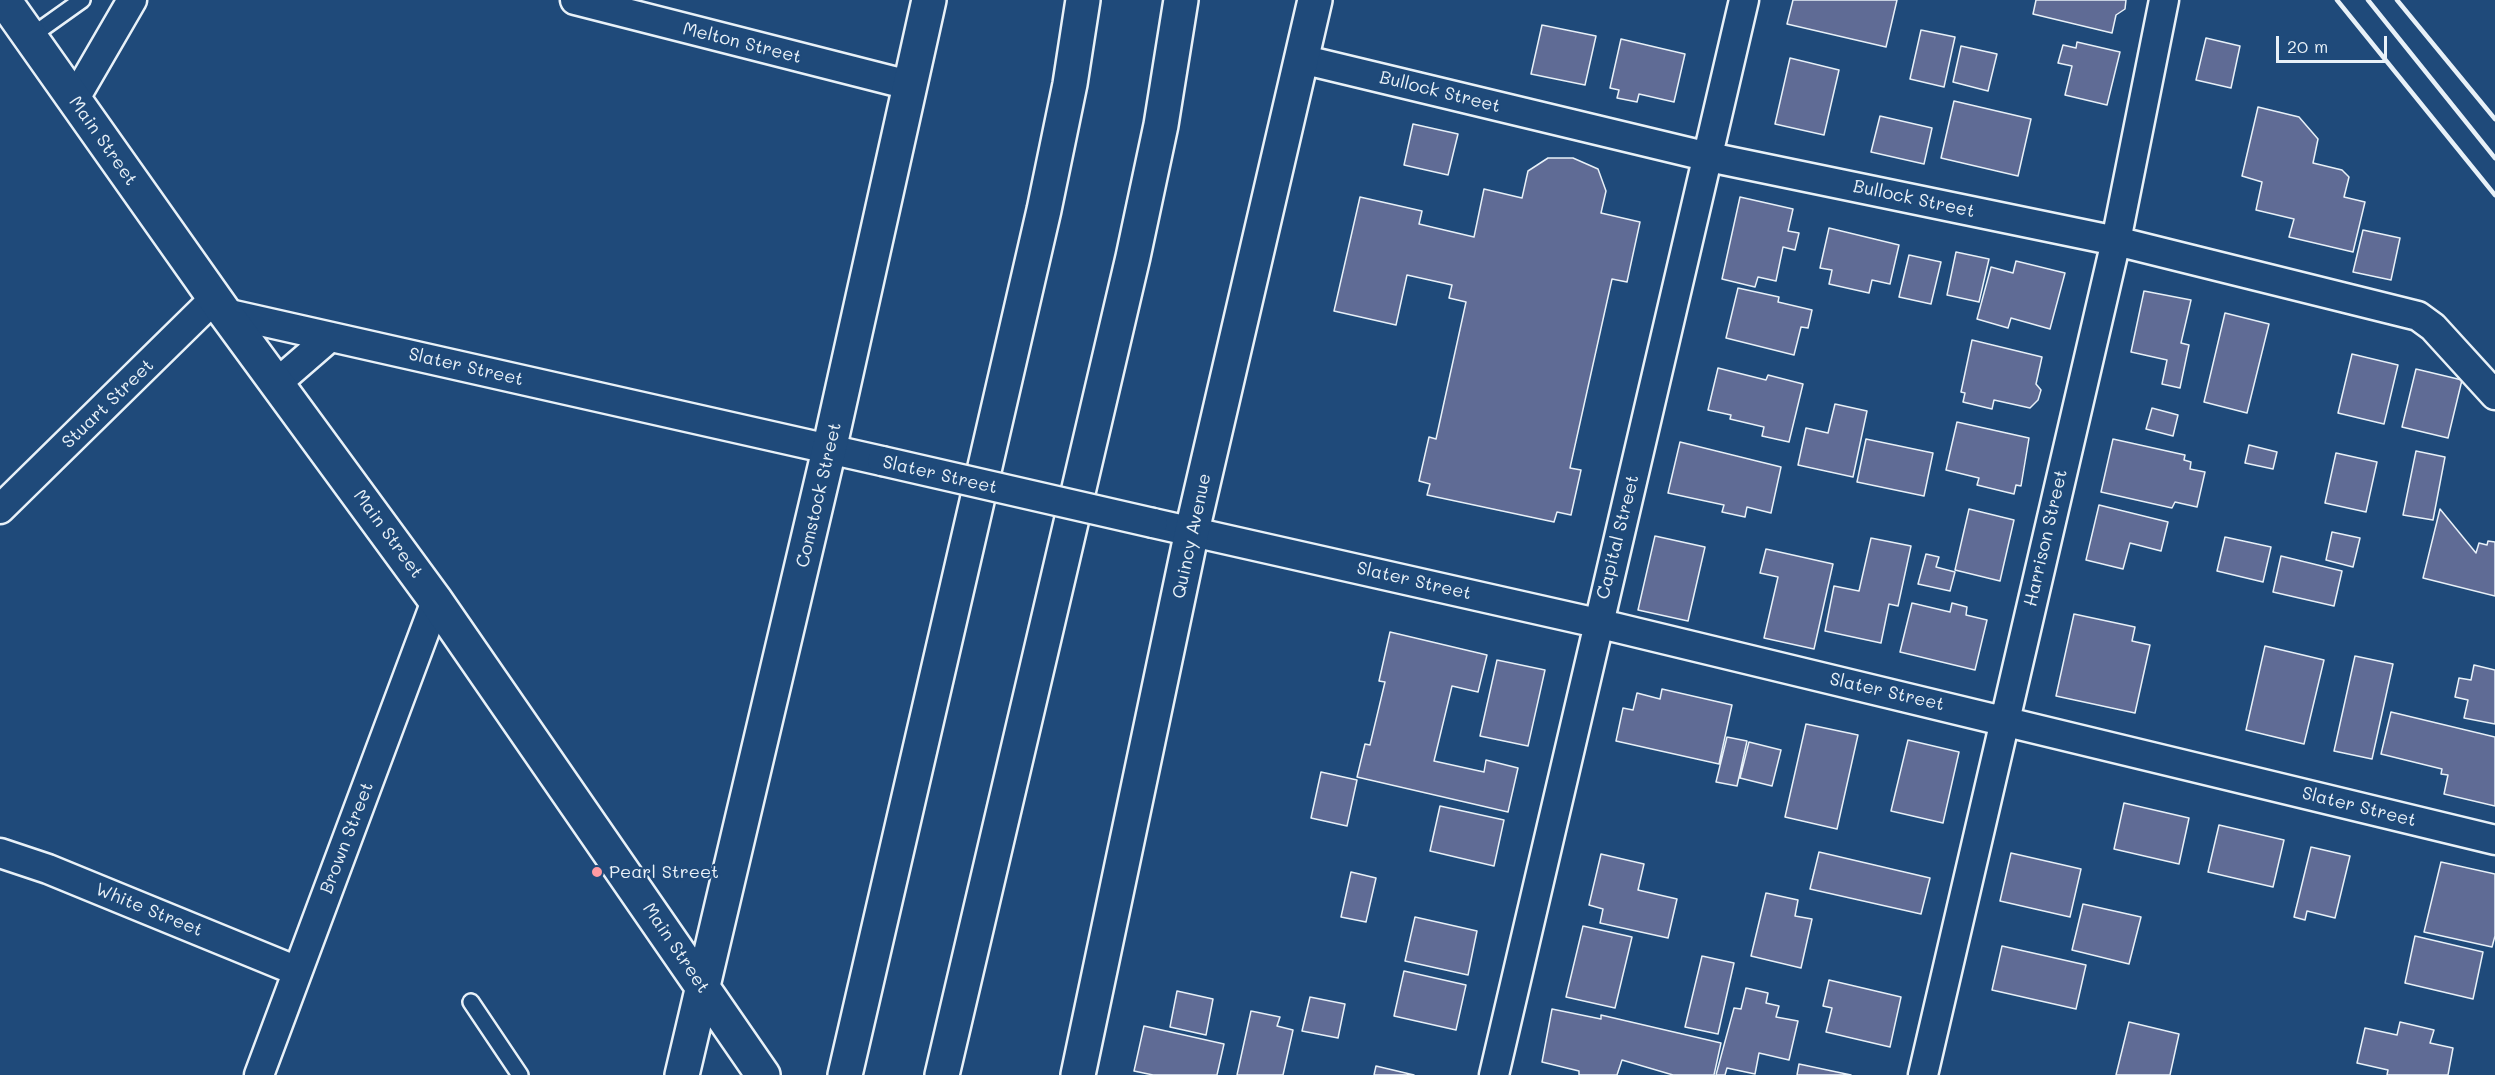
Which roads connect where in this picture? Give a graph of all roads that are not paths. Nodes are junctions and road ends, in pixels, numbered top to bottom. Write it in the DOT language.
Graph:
graph roads {
  1 [pos="4,0"];
  2 [pos="82,0"];
  3 [pos="132,0"];
  4 [pos="574,0"];
  5 [pos="928,0"];
  6 [pos="1083,0"];
  7 [pos="1181,0"];
  8 [pos="1315,0"];
  9 [pos="1744,0"];
  10 [pos="2164,0"];
  11 [pos="30,37"];
  12 [pos="1301,59"];
  13 [pos="909,85"];
  14 [pos="74,100"];
  15 [pos="1709,157"];
  16 [pos="2116,241"];
  17 [pos="220,306"];
  18 [pos="330,337"];
  19 [pos="277,383"];
  20 [pos="2495,395"];
  21 [pos="829,450"];
  22 [pos="0,509"];
  23 [pos="1192,531"];
  24 [pos="436,601"];
  25 [pos="1597,623"];
  26 [pos="2004,720"];
  27 [pos="907,805"];
  28 [pos="2495,840"];
  29 [pos="0,853"];
  30 [pos="297,971"];
  31 [pos="704,990"];
  32 [pos="471,1002"];
  33 [pos="259,1075"];
  34 [pos="520,1075"];
  35 [pos="682,1075"];
  36 [pos="763,1075"];
  37 [pos="822,1075"];
  38 [pos="845,1075"];
  39 [pos="942,1075"];
  40 [pos="1078,1075"];
  41 [pos="1494,1075"];
  42 [pos="1923,1075"];
  1 -- 11 [label="main road, Main Street"];
  2 -- 11 [label="lane"];
  3 -- 14 [label="street"];
  4 -- 13 [label="street, Melton Street"];
  5 -- 13 [label="main road, Comstock Street"];
  6 -- 27 [label="main road"];
  7 -- 39 [label="main road"];
  8 -- 12 [label="main road, Quincy Avenue"];
  9 -- 15 [label="street, Capital Street"];
  10 -- 16 [label="street, Harrison Street"];
  11 -- 14 [label="main road, Main Street"];
  12 -- 15 [label="street, Bullock Street"];
  12 -- 23 [label="main road, Quincy Avenue"];
  13 -- 21 [label="main road, Comstock Street"];
  14 -- 17 [label="main road, Main Street"];
  15 -- 16 [label="street, Bullock Street"];
  15 -- 25 [label="street, Capital Street"];
  16 -- 20 [label="street, Bullock Street"];
  16 -- 26 [label="street, Harrison Street"];
  17 -- 18 [label="street, Slater Street"];
  17 -- 19 [label="main road, Main Street"];
  17 -- 22 [label="street, Stuart Street"];
  18 -- 19 [label="street"];
  18 -- 21 [label="street, Slater Street"];
  19 -- 24 [label="main road, Main Street"];
  21 -- 23 [label="street, Slater Street, bridge"];
  21 -- 31 [label="main road, Comstock Street"];
  23 -- 25 [label="street, Slater Street"];
  23 -- 40 [label="main road, Quincy Avenue"];
  24 -- 30 [label="street, Brown Street"];
  24 -- 31 [label="main road, Main Street"];
  25 -- 26 [label="street, Slater Street"];
  25 -- 41 [label="street, Capital Street"];
  26 -- 28 [label="street, Slater Street"];
  26 -- 42 [label="street, Harrison Street"];
  27 -- 37 [label="main road"];
  27 -- 38 [label="main road"];
  29 -- 30 [label="street, White Street"];
  30 -- 33 [label="street, Brown Street"];
  31 -- 35 [label="main road"];
  31 -- 36 [label="main road, Main Street"];
  32 -- 34 [label="lane"];
}
